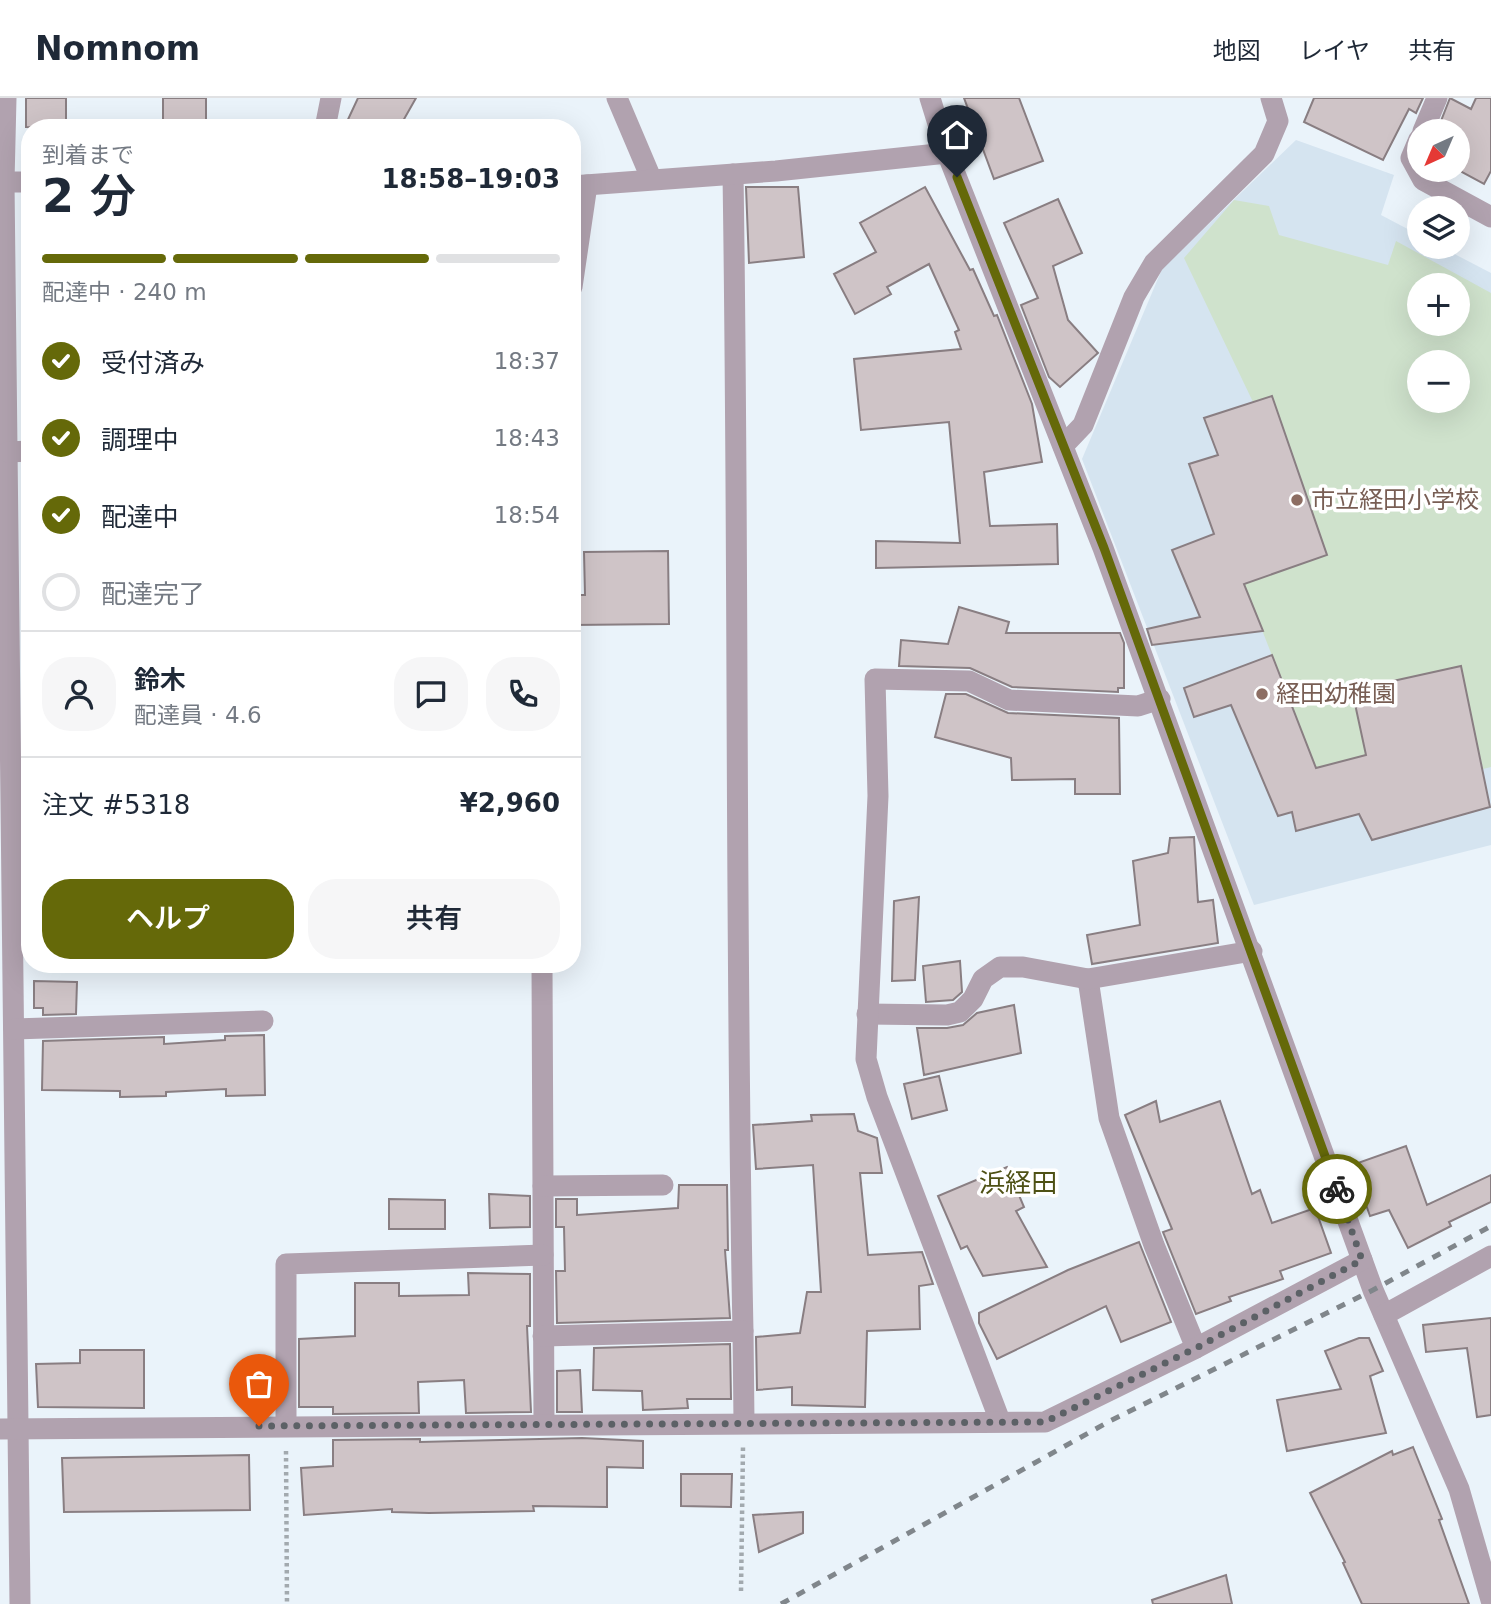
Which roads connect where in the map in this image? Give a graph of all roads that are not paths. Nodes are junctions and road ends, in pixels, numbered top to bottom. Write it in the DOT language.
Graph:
graph roads {
  1 [pos="6,98"];
  2 [pos="331,98"];
  3 [pos="617,98"];
  4 [pos="930,98"];
  5 [pos="1270,98"];
  6 [pos="1437,98"];
  7 [pos="327,119"];
  8 [pos="1428,119"];
  9 [pos="947,153"];
  10 [pos="733,174"];
  11 [pos="651,178"];
  12 [pos="2,182"];
  13 [pos="21,182"];
  14 [pos="1427,182"];
  15 [pos="581,185"];
  16 [pos="1491,217"];
  17 [pos="1063,446"];
  18 [pos="21,451"];
  19 [pos="8,452"];
  20 [pos="1160,699"];
  21 [pos="14,770"];
  22 [pos="7,941"];
  23 [pos="1252,951"];
  24 [pos="542,973"];
  25 [pos="1088,979"];
  26 [pos="867,1014"];
  27 [pos="263,1021"];
  28 [pos="14,1029"];
  29 [pos="8,1105"];
  30 [pos="663,1185"];
  31 [pos="543,1186"];
  32 [pos="8,1255"];
  33 [pos="543,1255"];
  34 [pos="1491,1256"];
  35 [pos="1362,1260"];
  36 [pos="1384,1315"];
  37 [pos="743,1331"];
  38 [pos="543,1336"];
  39 [pos="1196,1348"];
  40 [pos="1000,1421"];
  41 [pos="744,1422"];
  42 [pos="544,1423"];
  43 [pos="286,1426"];
  44 [pos="9,1429"];
  45 [pos="9,1521"];
  46 [pos="1491,1600"];
  47 [pos="20,1604"];
  1 -- 12 [label="street"];
  2 -- 7 [label="street"];
  3 -- 11 [label="street"];
  4 -- 9 [label="street"];
  5 -- 17 [label="street"];
  6 -- 8 [label="street"];
  9 -- 10 [label="street"];
  9 -- 17 [label="street"];
  10 -- 11 [label="street"];
  10 -- 37 [label="street"];
  11 -- 15 [label="street"];
  12 -- 13 [label="street"];
  12 -- 19 [label="street"];
  14 -- 16 [label="street"];
  17 -- 20 [label="street"];
  18 -- 19 [label="street"];
  19 -- 21 [label="street"];
  20 -- 23 [label="street"];
  20 -- 26 [label="street"];
  21 -- 22 [label="street"];
  22 -- 28 [label="street"];
  23 -- 25 [label="street"];
  23 -- 35 [label="street"];
  24 -- 31 [label="street"];
  25 -- 26 [label="street"];
  25 -- 39 [label="street"];
  26 -- 40 [label="street"];
  27 -- 28 [label="street"];
  28 -- 29 [label="street"];
  29 -- 32 [label="street"];
  30 -- 31 [label="street"];
  31 -- 33 [label="street"];
  32 -- 44 [label="street"];
  33 -- 38 [label="street"];
  33 -- 43 [label="street"];
  34 -- 36 [label="street"];
  35 -- 36 [label="street"];
  35 -- 39 [label="street"];
  36 -- 46 [label="street"];
  37 -- 38 [label="street"];
  37 -- 41 [label="street"];
  38 -- 42 [label="street"];
  39 -- 40 [label="street"];
  40 -- 41 [label="street"];
  41 -- 42 [label="street"];
  42 -- 43 [label="street"];
  43 -- 44 [label="street"];
  44 -- 45 [label="street"];
  45 -- 47 [label="street"];
}
